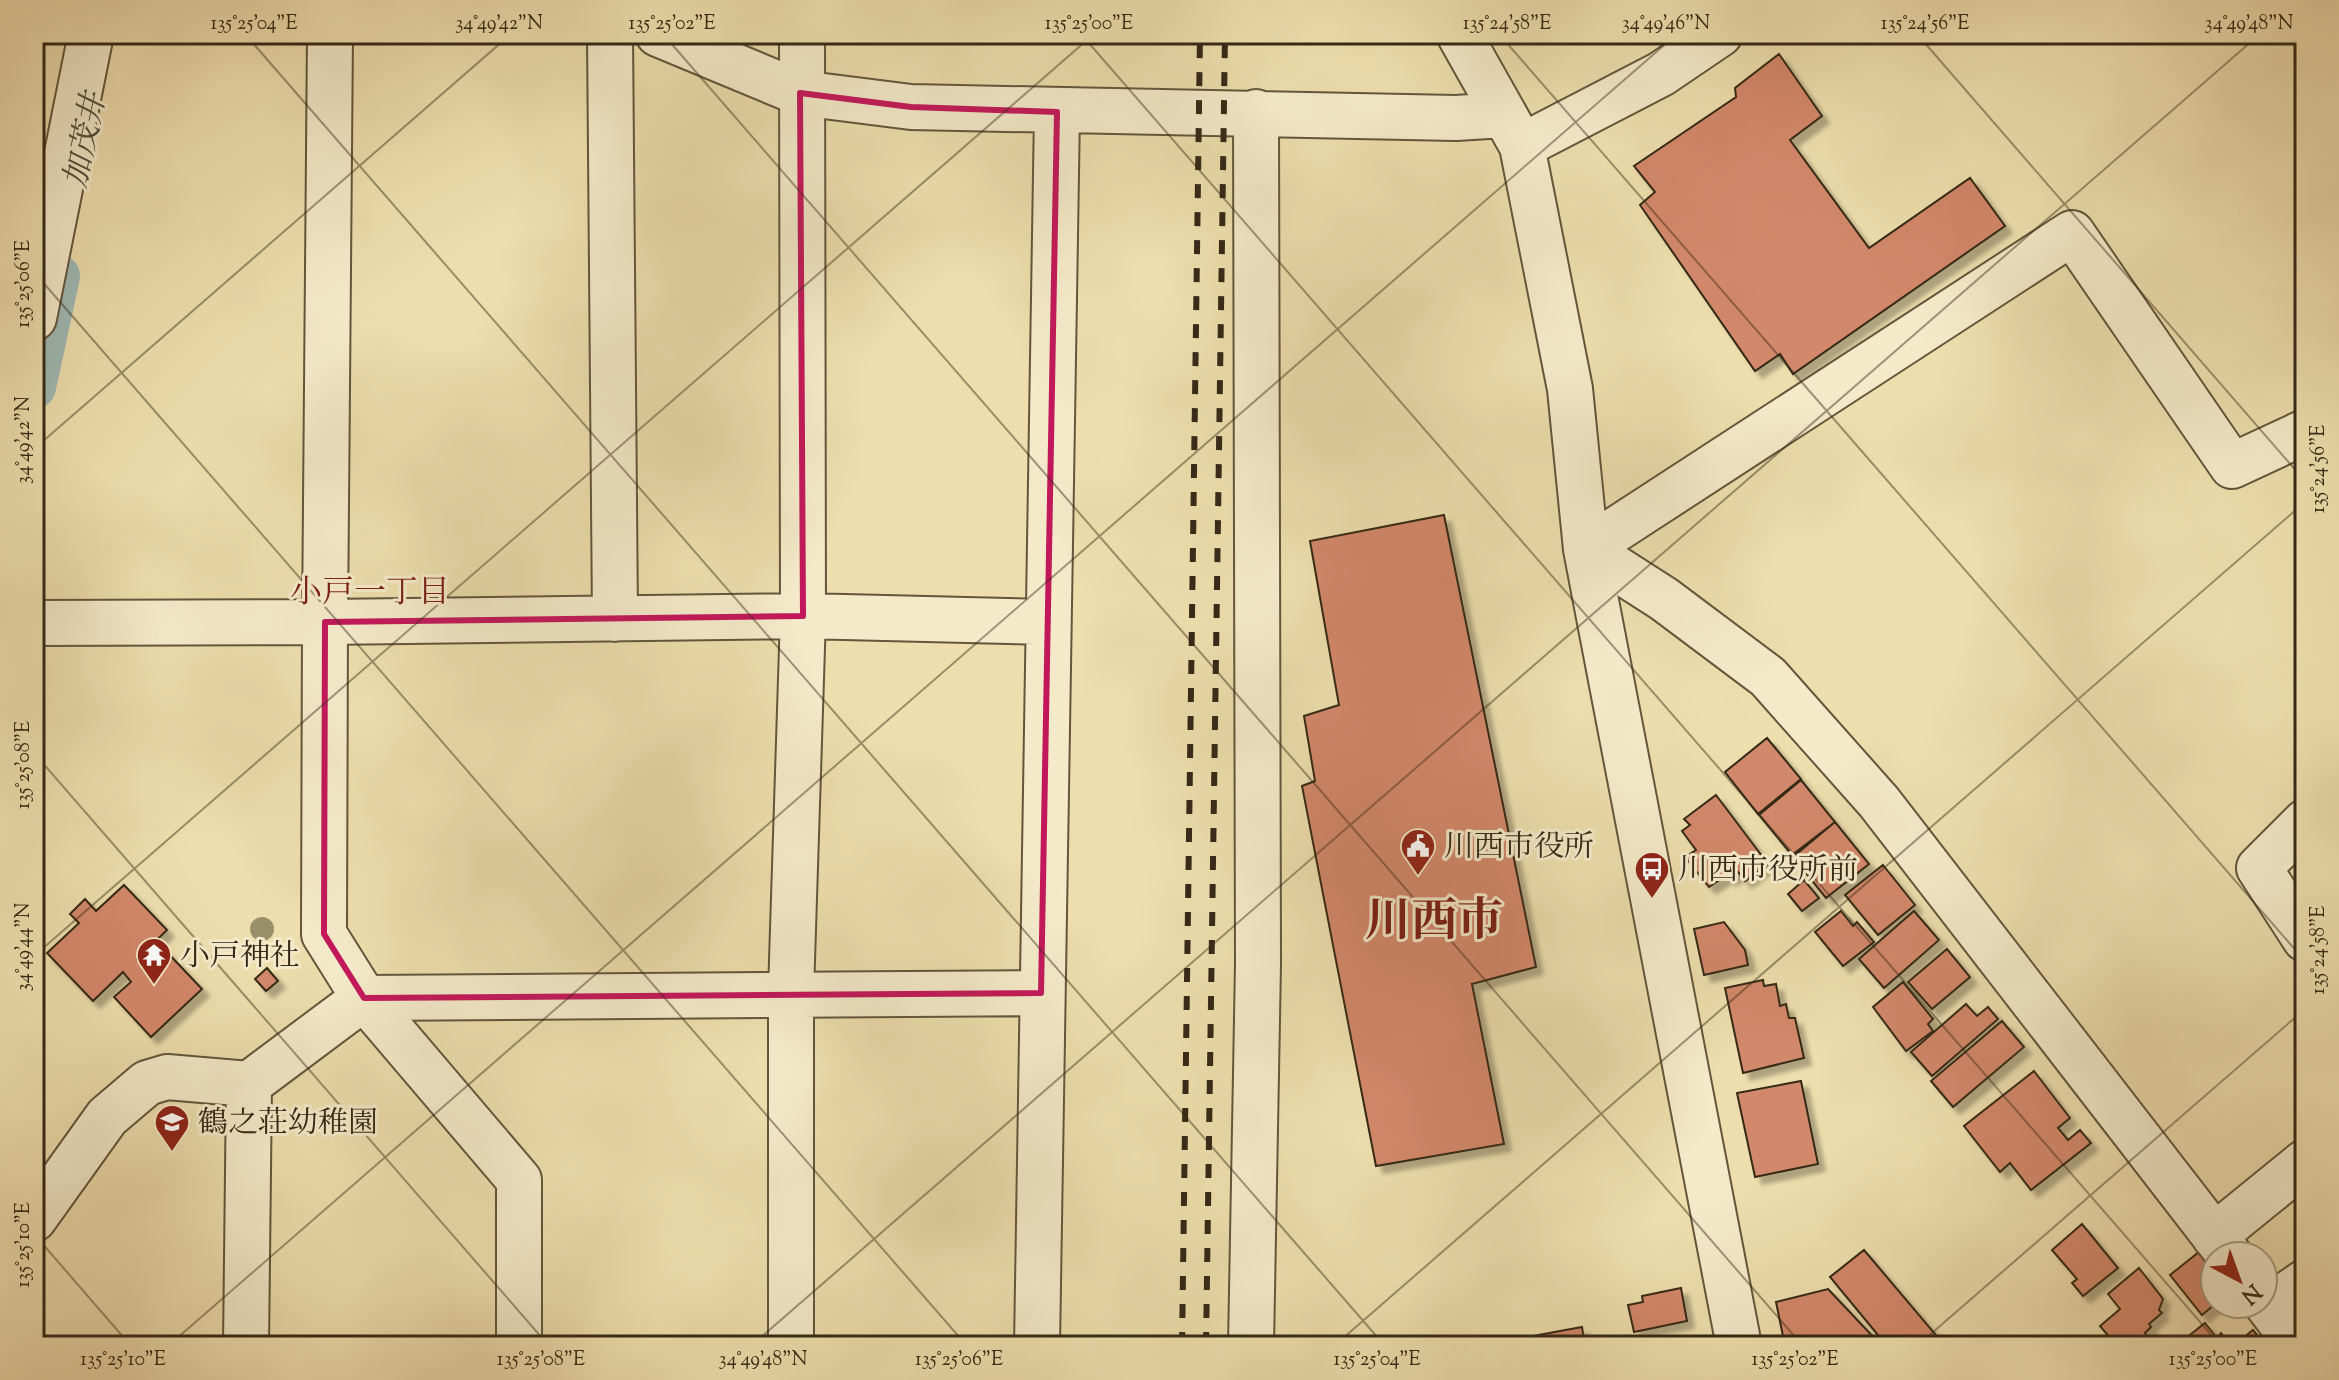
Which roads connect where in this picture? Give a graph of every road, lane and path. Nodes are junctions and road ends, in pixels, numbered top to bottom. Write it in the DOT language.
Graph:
graph roads {
  1 [pos="91,34"];
  2 [pos="330,34"];
  3 [pos="610,34"];
  4 [pos="658,34"];
  5 [pos="802,34"];
  6 [pos="1459,34"];
  7 [pos="1720,34"];
  8 [pos="800,93"];
  9 [pos="1057,112"];
  10 [pos="1256,112"];
  11 [pos="1513,130"];
  12 [pos="34,318"];
  13 [pos="2305,432"];
  14 [pos="1586,549"];
  15 [pos="803,616"];
  16 [pos="615,619"];
  17 [pos="325,622"];
  18 [pos="1047,622"];
  19 [pos="34,623"];
  20 [pos="2305,822"];
  21 [pos="2305,939"];
  22 [pos="791,992"];
  23 [pos="1041,993"];
  24 [pos="364,998"];
  25 [pos="249,1084"];
  26 [pos="2305,1162"];
  27 [pos="34,1219"];
  28 [pos="2217,1240"];
  29 [pos="2228,1240"];
  30 [pos="2305,1282"];
  31 [pos="2279,1296"];
  32 [pos="2279,1320"];
  33 [pos="246,1346"];
  34 [pos="519,1346"];
  35 [pos="791,1346"];
  36 [pos="1037,1346"];
  37 [pos="1251,1346"];
  38 [pos="1739,1346"];
  39 [pos="2299,1346"];
  1 -- 12 [label="street"];
  2 -- 17 [label="street"];
  3 -- 16 [label="street"];
  4 -- 8 [label="street"];
  5 -- 8 [label="street"];
  6 -- 11 [label="street"];
  7 -- 11 [label="street"];
  8 -- 9 [label="street"];
  8 -- 15 [label="street"];
  9 -- 10 [label="street"];
  9 -- 18 [label="street"];
  10 -- 11 [label="street"];
  10 -- 37 [label="street"];
  11 -- 14 [label="street"];
  13 -- 14 [label="street"];
  14 -- 28 [label="street"];
  14 -- 38 [label="street"];
  15 -- 16 [label="street"];
  15 -- 18 [label="street"];
  15 -- 22 [label="street"];
  16 -- 17 [label="street"];
  17 -- 19 [label="street"];
  17 -- 24 [label="street"];
  18 -- 23 [label="street"];
  20 -- 21 [label="street"];
  22 -- 23 [label="street"];
  22 -- 24 [label="street"];
  22 -- 35 [label="street"];
  23 -- 36 [label="street"];
  24 -- 25 [label="street"];
  24 -- 34 [label="street"];
  25 -- 27 [label="street"];
  25 -- 33 [label="street"];
  26 -- 29 [label="street"];
  30 -- 31 [label="street"];
  32 -- 39 [label="street"];
}
